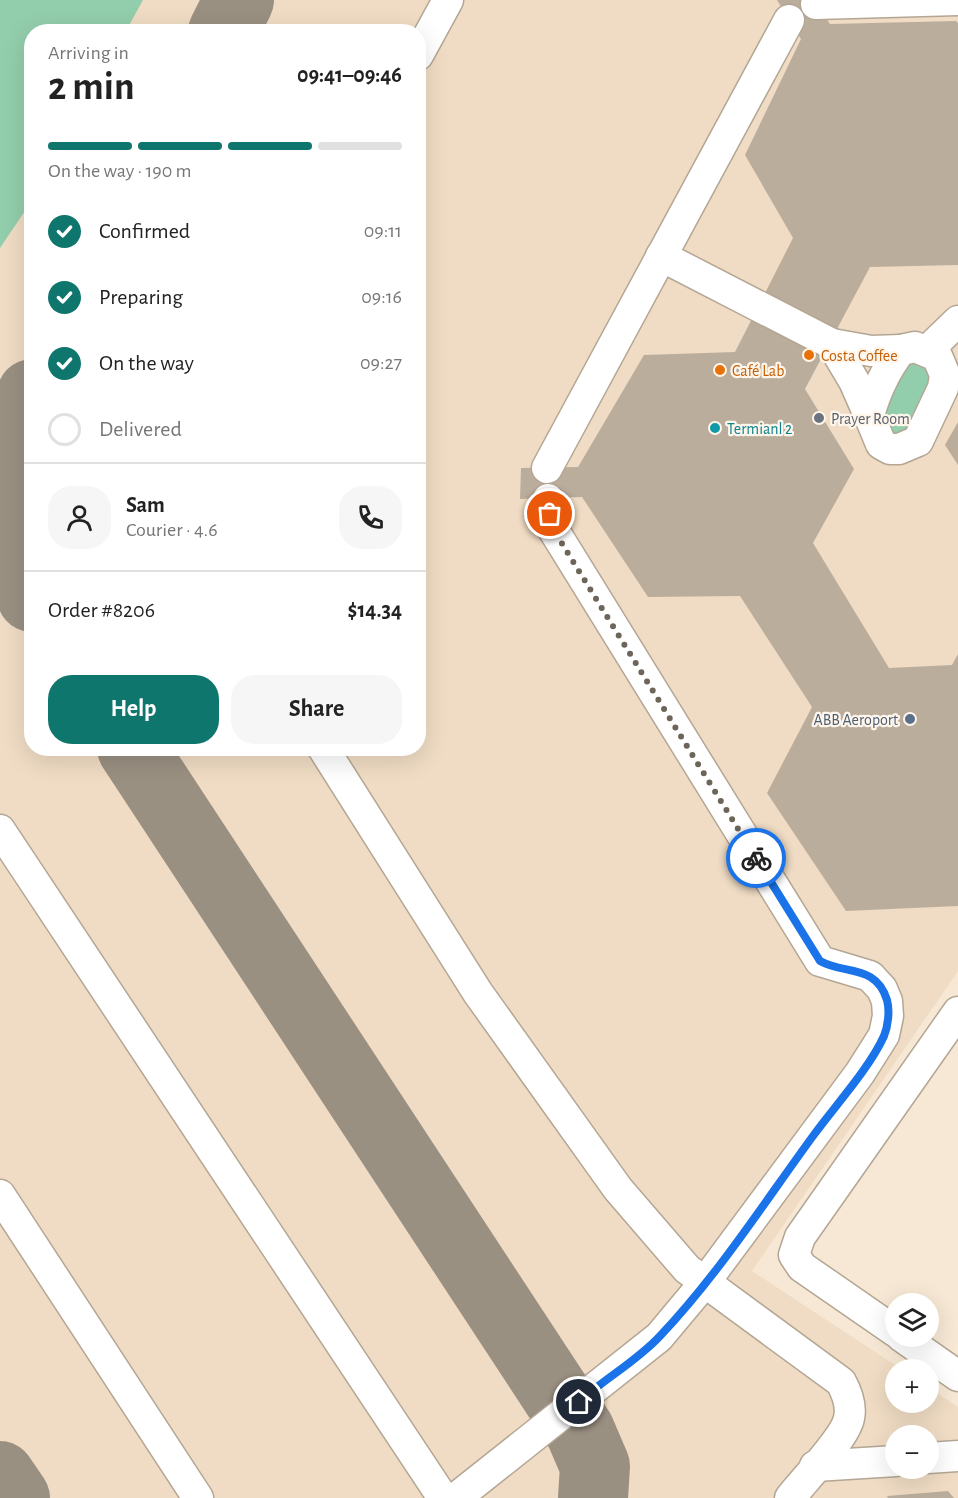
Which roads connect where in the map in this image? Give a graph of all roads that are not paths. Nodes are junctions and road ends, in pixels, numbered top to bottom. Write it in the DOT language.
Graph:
graph roads {
  1 [pos="448,0"];
  2 [pos="958,0"];
  3 [pos="816,4"];
  4 [pos="789,20"];
  5 [pos="426,40"];
  6 [pos="662,256"];
  7 [pos="958,321"];
  8 [pos="832,344"];
  9 [pos="932,354"];
  10 [pos="868,415"];
  11 [pos="547,468"];
  12 [pos="548,499"];
  13 [pos="328,756"];
  14 [pos="0,830"];
  15 [pos="958,1012"];
  16 [pos="0,1195"];
  17 [pos="705,1282"];
  18 [pos="885,1324"];
  19 [pos="917,1347"];
  20 [pos="958,1376"];
  21 [pos="958,1456"];
  22 [pos="939,1457"];
  23 [pos="885,1462"];
  24 [pos="815,1466"];
  25 [pos="198,1498"];
  26 [pos="443,1498"];
  27 [pos="456,1498"];
  28 [pos="790,1498"];
  1 -- 5 [label="lane"];
  2 -- 3 [label="lane"];
  4 -- 6 [label="lane"];
  6 -- 8 [label="lane"];
  6 -- 11 [label="lane"];
  7 -- 9 [label="lane"];
  8 -- 9 [label="lane"];
  8 -- 10 [label="lane"];
  9 -- 10 [label="lane"];
  9 -- 10 [label="lane"];
  12 -- 17 [label="lane"];
  13 -- 17 [label="lane"];
  14 -- 26 [label="lane"];
  15 -- 18 [label="lane"];
  16 -- 25 [label="lane"];
  17 -- 24 [label="lane"];
  17 -- 27 [label="lane"];
  19 -- 20 [label="lane"];
  21 -- 22 [label="lane"];
  23 -- 24 [label="lane"];
  24 -- 28 [label="lane"];
}
